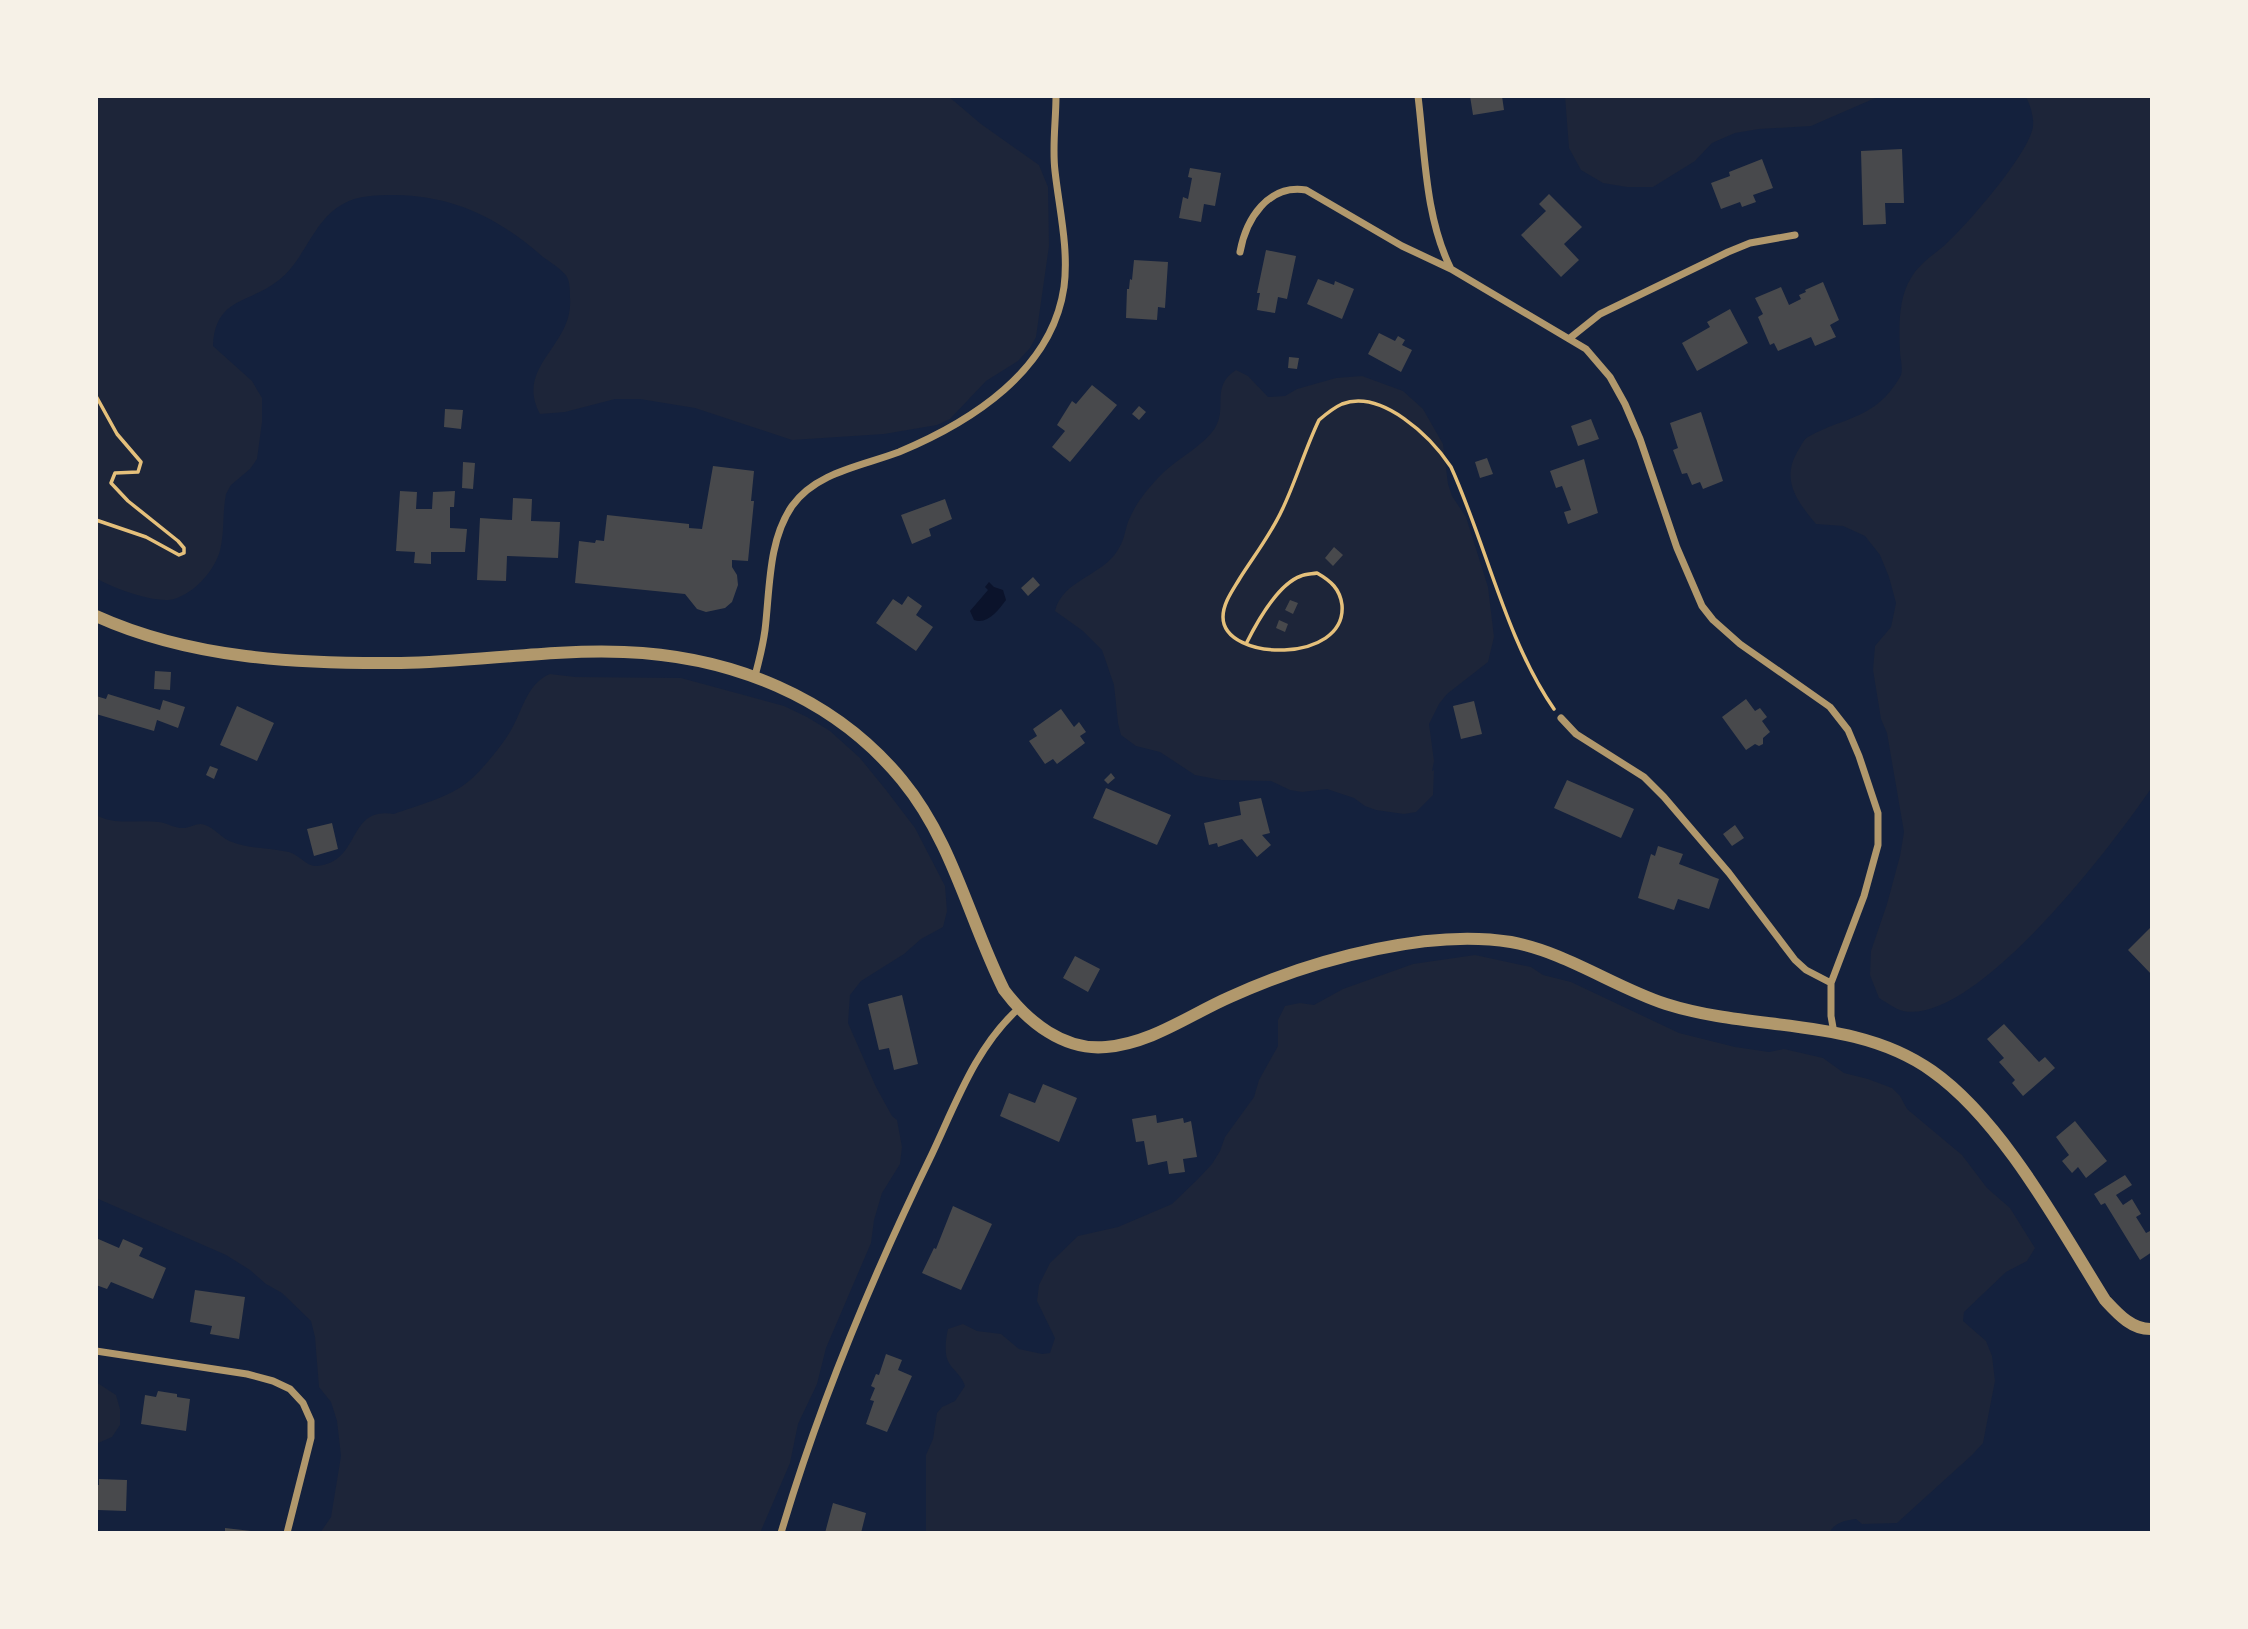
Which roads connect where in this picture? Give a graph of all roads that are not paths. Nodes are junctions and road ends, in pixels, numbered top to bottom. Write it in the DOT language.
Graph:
graph roads {
  1 [pos="1056,96"];
  2 [pos="1418,96"];
  3 [pos="1795,235"];
  4 [pos="1240,252"];
  5 [pos="1451,269"];
  6 [pos="1570,338"];
  7 [pos="96,616"];
  8 [pos="755,676"];
  9 [pos="1561,719"];
  10 [pos="1831,984"];
  11 [pos="1018,1009"];
  12 [pos="1834,1032"];
  13 [pos="2152,1329"];
  14 [pos="96,1350"];
  15 [pos="287,1533"];
  16 [pos="781,1533"];
  1 -- 8 [label="street"];
  2 -- 5 [label="street"];
  3 -- 6 [label="street"];
  4 -- 5 [label="street"];
  5 -- 6 [label="street"];
  6 -- 10 [label="street"];
  7 -- 8 [label="street"];
  8 -- 11 [label="street"];
  9 -- 10 [label="street"];
  10 -- 12 [label="street"];
  11 -- 12 [label="street"];
  11 -- 16 [label="street"];
  12 -- 13 [label="street"];
  14 -- 15 [label="street"];
}
